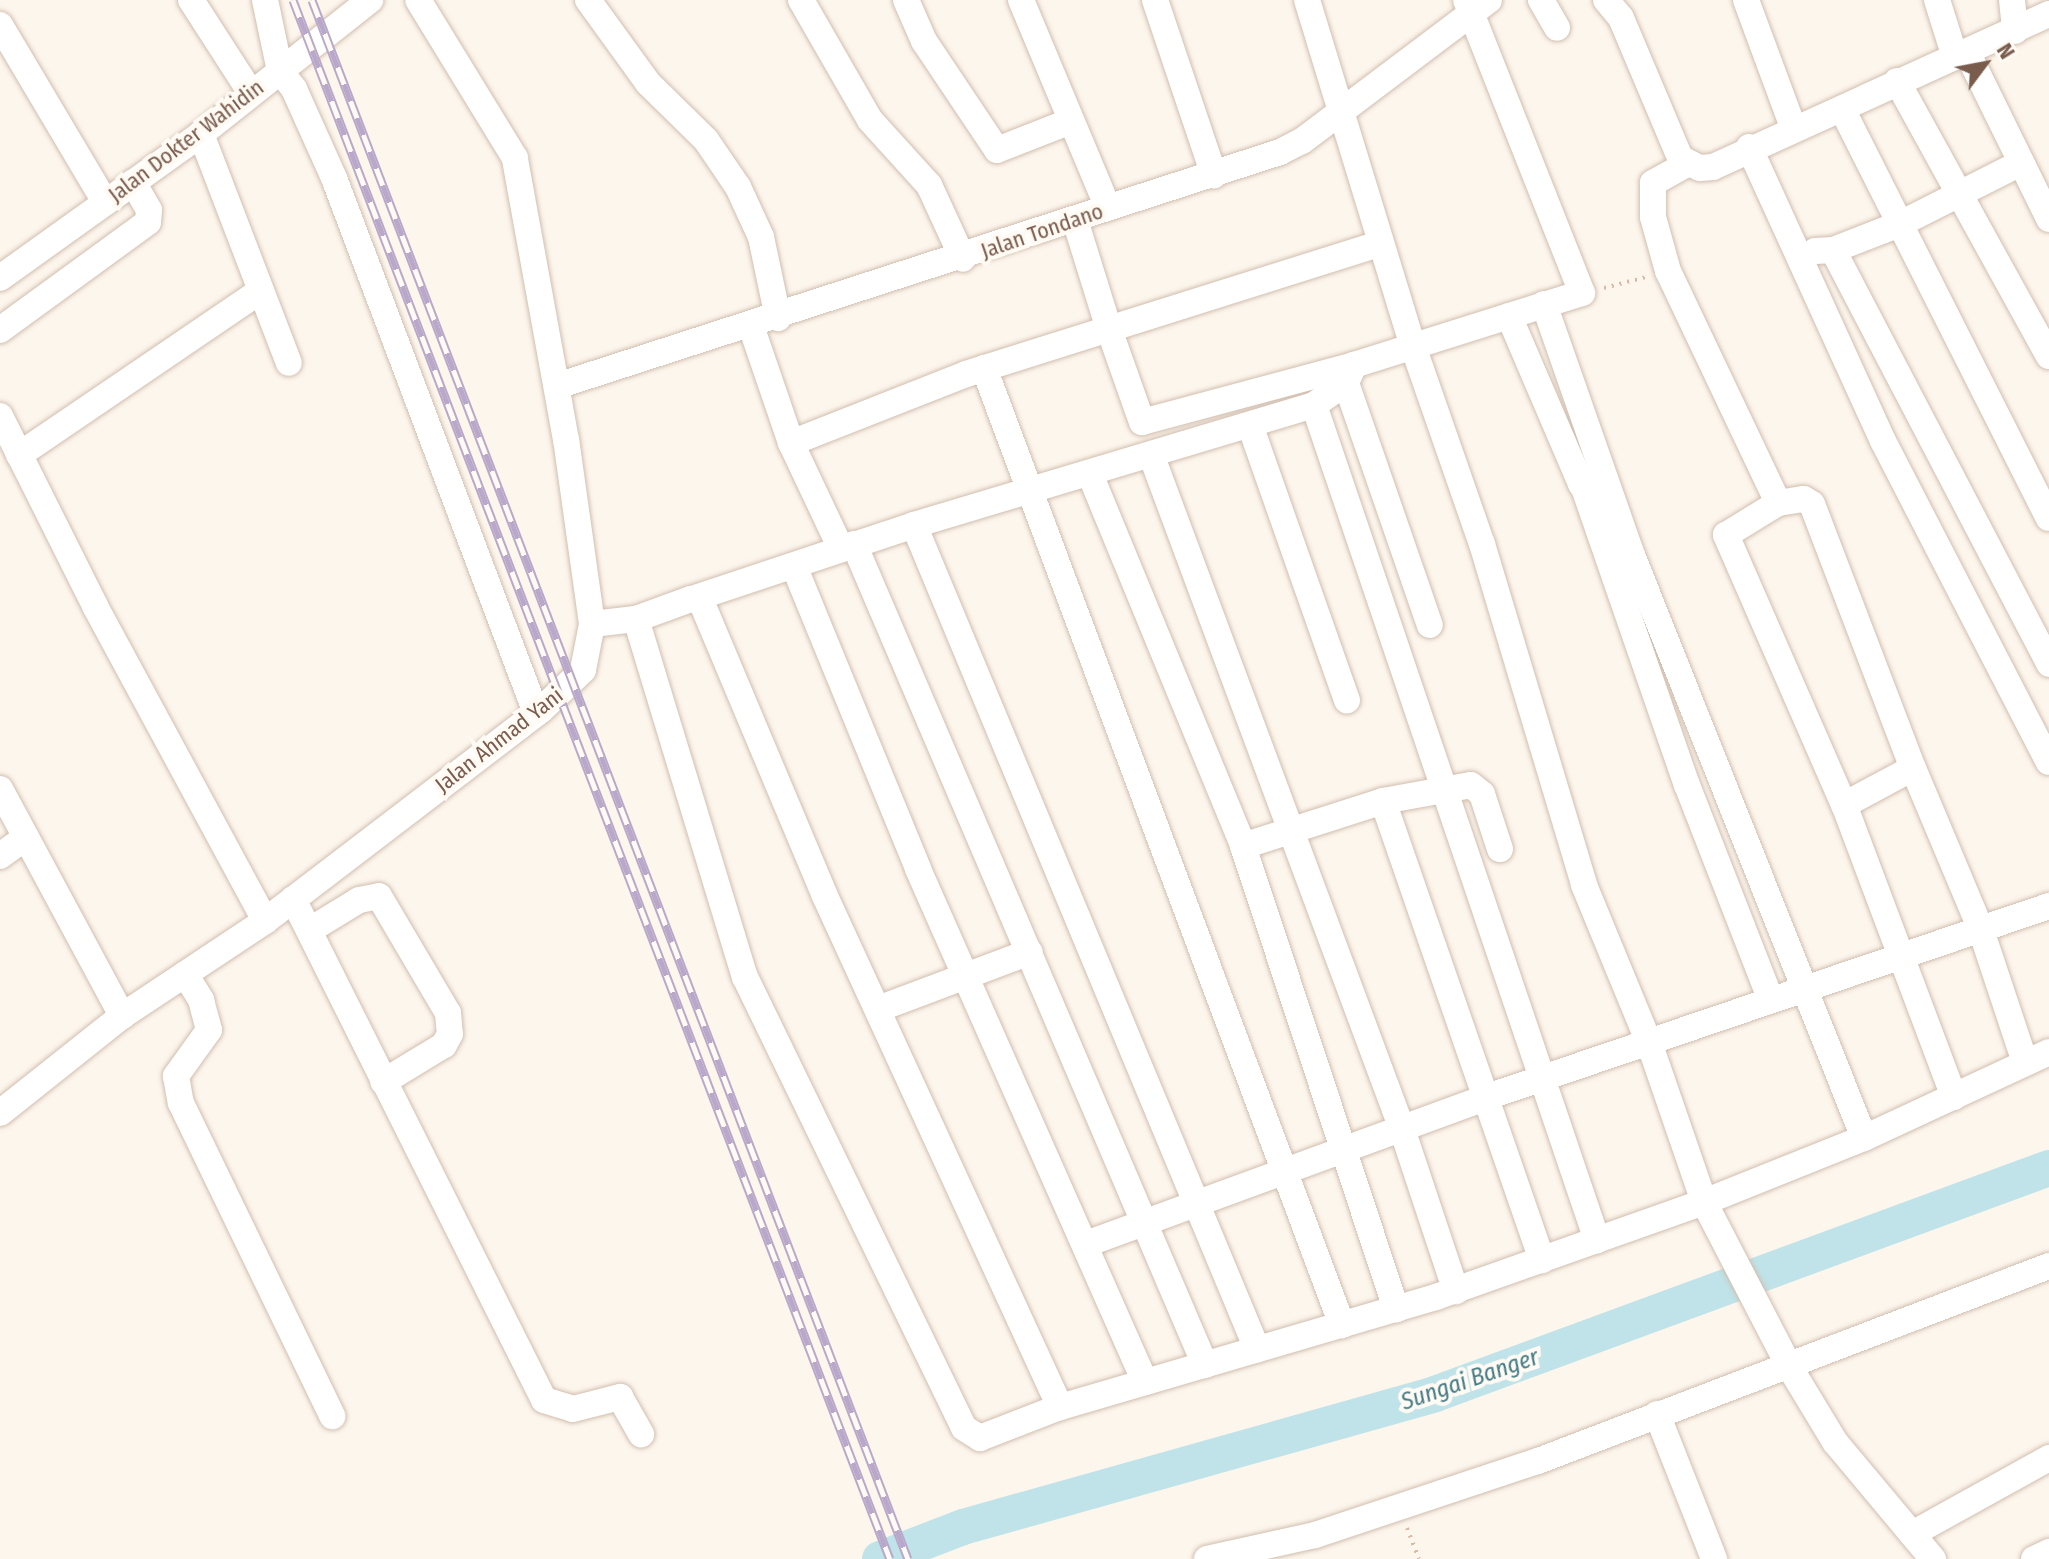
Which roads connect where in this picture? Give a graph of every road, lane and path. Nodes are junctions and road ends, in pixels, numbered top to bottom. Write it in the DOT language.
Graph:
graph roads {
  1 [pos="191,0"];
  2 [pos="265,0"];
  3 [pos="370,0"];
  4 [pos="418,0"];
  5 [pos="588,0"];
  6 [pos="801,0"];
  7 [pos="906,0"];
  8 [pos="1021,0"];
  9 [pos="1155,0"];
  10 [pos="1307,0"];
  11 [pos="1541,0"];
  12 [pos="1606,0"];
  13 [pos="1746,0"];
  14 [pos="1937,0"];
  15 [pos="2012,0"];
  16 [pos="1475,5"];
  17 [pos="2049,14"];
  18 [pos="0,25"];
  19 [pos="1557,28"];
  20 [pos="2015,31"];
  21 [pos="1961,54"];
  22 [pos="280,71"];
  23 [pos="1897,81"];
  24 [pos="251,93"];
  25 [pos="1842,109"];
  26 [pos="1340,110"];
  27 [pos="1071,121"];
  28 [pos="1793,127"];
  29 [pos="201,134"];
  30 [pos="1749,147"];
  31 [pos="2021,163"];
  32 [pos="1687,164"];
  33 [pos="1214,175"];
  34 [pos="133,182"];
  35 [pos="1960,192"];
  36 [pos="105,202"];
  37 [pos="1108,208"];
  38 [pos="2049,219"];
  39 [pos="1075,220"];
  40 [pos="1900,224"];
  41 [pos="1381,243"];
  42 [pos="1833,250"];
  43 [pos="1795,252"];
  44 [pos="963,259"];
  45 [pos="1668,271"];
  46 [pos="0,278"];
  47 [pos="260,291"];
  48 [pos="1582,293"];
  49 [pos="1544,304"];
  50 [pos="1509,316"];
  51 [pos="778,318"];
  52 [pos="751,326"];
  53 [pos="1109,329"];
  54 [pos="0,330"];
  55 [pos="1414,349"];
  56 [pos="2049,356"];
  57 [pos="289,363"];
  58 [pos="984,368"];
  59 [pos="1350,374"];
  60 [pos="557,386"];
  61 [pos="1314,405"];
  62 [pos="0,416"];
  63 [pos="1250,425"];
  64 [pos="791,443"];
  65 [pos="19,455"];
  66 [pos="1152,457"];
  67 [pos="1090,474"];
  68 [pos="1596,487"];
  69 [pos="1027,492"];
  70 [pos="1778,503"];
  71 [pos="2049,518"];
  72 [pos="914,525"];
  73 [pos="848,547"];
  74 [pos="794,566"];
  75 [pos="698,597"];
  76 [pos="614,622"];
  77 [pos="1430,625"];
  78 [pos="2049,664"];
  79 [pos="1347,700"];
  80 [pos="536,713"];
  81 [pos="2049,762"];
  82 [pos="1913,768"];
  83 [pos="0,789"];
  84 [pos="1442,789"];
  85 [pos="1383,801"];
  86 [pos="1844,805"];
  87 [pos="1291,832"];
  88 [pos="26,837"];
  89 [pos="1243,846"];
  90 [pos="1500,849"];
  91 [pos="0,856"];
  92 [pos="293,899"];
  93 [pos="2049,906"];
  94 [pos="265,921"];
  95 [pos="1980,927"];
  96 [pos="310,930"];
  97 [pos="1030,952"];
  98 [pos="1904,957"];
  99 [pos="185,974"];
  100 [pos="966,974"];
  101 [pos="1805,991"];
  102 [pos="1771,1000"];
  103 [pos="878,1009"];
  104 [pos="122,1016"];
  105 [pos="1650,1045"];
  106 [pos="2037,1057"];
  107 [pos="383,1082"];
  108 [pos="1540,1082"];
  109 [pos="1487,1097"];
  110 [pos="1954,1097"];
  111 [pos="0,1113"];
  112 [pos="1402,1129"];
  113 [pos="1864,1138"];
  114 [pos="1342,1153"];
  115 [pos="1286,1172"];
  116 [pos="1201,1204"];
  117 [pos="1707,1208"];
  118 [pos="1142,1224"];
  119 [pos="1597,1240"];
  120 [pos="1086,1244"];
  121 [pos="1542,1260"];
  122 [pos="2049,1266"];
  123 [pos="1456,1291"];
  124 [pos="1396,1309"];
  125 [pos="1342,1325"];
  126 [pos="1257,1349"];
  127 [pos="1787,1362"];
  128 [pos="1205,1365"];
  129 [pos="1145,1382"];
  130 [pos="1060,1407"];
  131 [pos="1657,1414"];
  132 [pos="332,1416"];
  133 [pos="641,1434"];
  134 [pos="2049,1458"];
  135 [pos="1400,1507"];
  136 [pos="1912,1534"];
  137 [pos="2049,1552"];
  138 [pos="1207,1559"];
  139 [pos="1419,1559"];
  140 [pos="1714,1559"];
  141 [pos="1933,1559"];
  142 [pos="2034,1559"];
  1 -- 24 [label="street"];
  2 -- 22 [label="street"];
  3 -- 22 [label="street, Jalan Dokter Wahidin"];
  4 -- 60 [label="street, Jalan Ahmad Yani"];
  5 -- 51 [label="street"];
  6 -- 44 [label="street"];
  7 -- 27 [label="street"];
  8 -- 27 [label="street"];
  9 -- 33 [label="street"];
  10 -- 26 [label="street"];
  11 -- 19 [label="street"];
  12 -- 32 [label="street"];
  13 -- 28 [label="street"];
  14 -- 21 [label="street"];
  15 -- 20 [label="street"];
  16 -- 26 [label="street, Jalan Tondano"];
  16 -- 48 [label="street"];
  17 -- 20 [label="street"];
  18 -- 36 [label="street"];
  20 -- 21 [label="street"];
  21 -- 23 [label="street"];
  21 -- 31 [label="street"];
  22 -- 24 [label="street, Jalan Dokter Wahidin"];
  22 -- 80 [label="street"];
  23 -- 25 [label="street"];
  23 -- 35 [label="street"];
  24 -- 29 [label="street, Jalan Dokter Wahidin"];
  25 -- 28 [label="street"];
  25 -- 40 [label="street"];
  26 -- 33 [label="street, Jalan Tondano"];
  26 -- 41 [label="street"];
  27 -- 37 [label="street"];
  28 -- 30 [label="street"];
  29 -- 34 [label="street, Jalan Dokter Wahidin"];
  29 -- 47 [label="street"];
  30 -- 32 [label="street"];
  30 -- 43 [label="street"];
  31 -- 35 [label="street"];
  31 -- 38 [label="street"];
  32 -- 45 [label="street"];
  33 -- 37 [label="street, Jalan Tondano"];
  34 -- 36 [label="street, Jalan Dokter Wahidin"];
  34 -- 54 [label="street"];
  35 -- 40 [label="street"];
  35 -- 56 [label="street"];
  36 -- 46 [label="street, Jalan Dokter Wahidin"];
  37 -- 39 [label="street, Jalan Tondano"];
  39 -- 44 [label="street, Jalan Tondano"];
  39 -- 53 [label="street"];
  40 -- 42 [label="street"];
  40 -- 71 [label="street"];
  41 -- 53 [label="street"];
  41 -- 55 [label="street"];
  42 -- 43 [label="street"];
  42 -- 78 [label="street"];
  43 -- 81 [label="street"];
  44 -- 51 [label="street, Jalan Tondano"];
  45 -- 48 [label="path"];
  45 -- 70 [label="street"];
  47 -- 57 [label="street"];
  47 -- 65 [label="street"];
  48 -- 49 [label="street"];
  49 -- 50 [label="street"];
  49 -- 68 [label="street"];
  50 -- 55 [label="street"];
  50 -- 68 [label="street"];
  51 -- 52 [label="street, Jalan Tondano"];
  52 -- 60 [label="street, Jalan Tondano"];
  52 -- 64 [label="street"];
  53 -- 58 [label="street"];
  53 -- 59 [label="street"];
  55 -- 59 [label="street"];
  55 -- 105 [label="street"];
  58 -- 64 [label="street"];
  58 -- 69 [label="street"];
  59 -- 61 [label="street"];
  59 -- 77 [label="street"];
  60 -- 76 [label="street, Jalan Ahmad Yani"];
  61 -- 63 [label="street"];
  61 -- 84 [label="street"];
  62 -- 65 [label="street"];
  63 -- 66 [label="street"];
  63 -- 79 [label="street"];
  64 -- 73 [label="street"];
  65 -- 94 [label="street"];
  66 -- 67 [label="street"];
  66 -- 87 [label="street"];
  67 -- 69 [label="street"];
  67 -- 89 [label="street"];
  68 -- 101 [label="street"];
  68 -- 102 [label="street"];
  69 -- 72 [label="street"];
  69 -- 115 [label="street"];
  70 -- 82 [label="street"];
  70 -- 86 [label="street"];
  72 -- 73 [label="street"];
  72 -- 116 [label="street"];
  73 -- 74 [label="street"];
  73 -- 97 [label="street"];
  74 -- 75 [label="street"];
  74 -- 100 [label="street"];
  75 -- 76 [label="street"];
  75 -- 103 [label="street"];
  76 -- 80 [label="street, Jalan Ahmad Yani"];
  76 -- 130 [label="street"];
  80 -- 92 [label="street, Jalan Ahmad Yani"];
  82 -- 86 [label="street"];
  82 -- 95 [label="street"];
  83 -- 88 [label="street"];
  84 -- 85 [label="street"];
  84 -- 90 [label="street"];
  84 -- 108 [label="street"];
  85 -- 87 [label="street"];
  85 -- 109 [label="street"];
  86 -- 98 [label="street"];
  87 -- 89 [label="street"];
  87 -- 112 [label="street"];
  88 -- 91 [label="street"];
  88 -- 104 [label="street"];
  89 -- 114 [label="street"];
  92 -- 94 [label="street, Jalan Ahmad Yani"];
  92 -- 96 [label="street"];
  93 -- 95 [label="street"];
  94 -- 99 [label="street, Jalan Ahmad Yani"];
  95 -- 98 [label="street"];
  95 -- 106 [label="street"];
  96 -- 107 [label="street"];
  96 -- 107 [label="street"];
  97 -- 100 [label="street"];
  97 -- 118 [label="street"];
  98 -- 101 [label="street"];
  98 -- 110 [label="street"];
  99 -- 104 [label="street, Jalan Ahmad Yani"];
  99 -- 132 [label="street"];
  100 -- 103 [label="street"];
  100 -- 120 [label="street"];
  101 -- 102 [label="street"];
  101 -- 113 [label="street"];
  102 -- 105 [label="street"];
  103 -- 130 [label="street"];
  104 -- 111 [label="street, Jalan Ahmad Yani"];
  105 -- 108 [label="street"];
  105 -- 117 [label="street"];
  106 -- 110 [label="street"];
  107 -- 133 [label="street"];
  108 -- 109 [label="street"];
  108 -- 119 [label="street"];
  109 -- 112 [label="street"];
  109 -- 121 [label="street"];
  110 -- 113 [label="street"];
  112 -- 114 [label="street"];
  112 -- 123 [label="street"];
  113 -- 117 [label="street"];
  114 -- 115 [label="street"];
  114 -- 124 [label="street"];
  115 -- 116 [label="street"];
  115 -- 125 [label="street"];
  116 -- 118 [label="street"];
  116 -- 126 [label="street"];
  117 -- 119 [label="street"];
  117 -- 127 [label="street"];
  118 -- 120 [label="street"];
  118 -- 128 [label="street"];
  119 -- 121 [label="street"];
  120 -- 129 [label="street"];
  121 -- 123 [label="street"];
  122 -- 127 [label="street"];
  123 -- 124 [label="street"];
  124 -- 125 [label="street"];
  125 -- 126 [label="street"];
  126 -- 128 [label="street"];
  127 -- 131 [label="street"];
  127 -- 136 [label="street"];
  128 -- 129 [label="street"];
  129 -- 130 [label="street"];
  131 -- 135 [label="street"];
  131 -- 140 [label="street"];
  134 -- 136 [label="street"];
  135 -- 138 [label="street"];
  135 -- 139 [label="path"];
  136 -- 141 [label="street"];
  137 -- 142 [label="street"];
}
